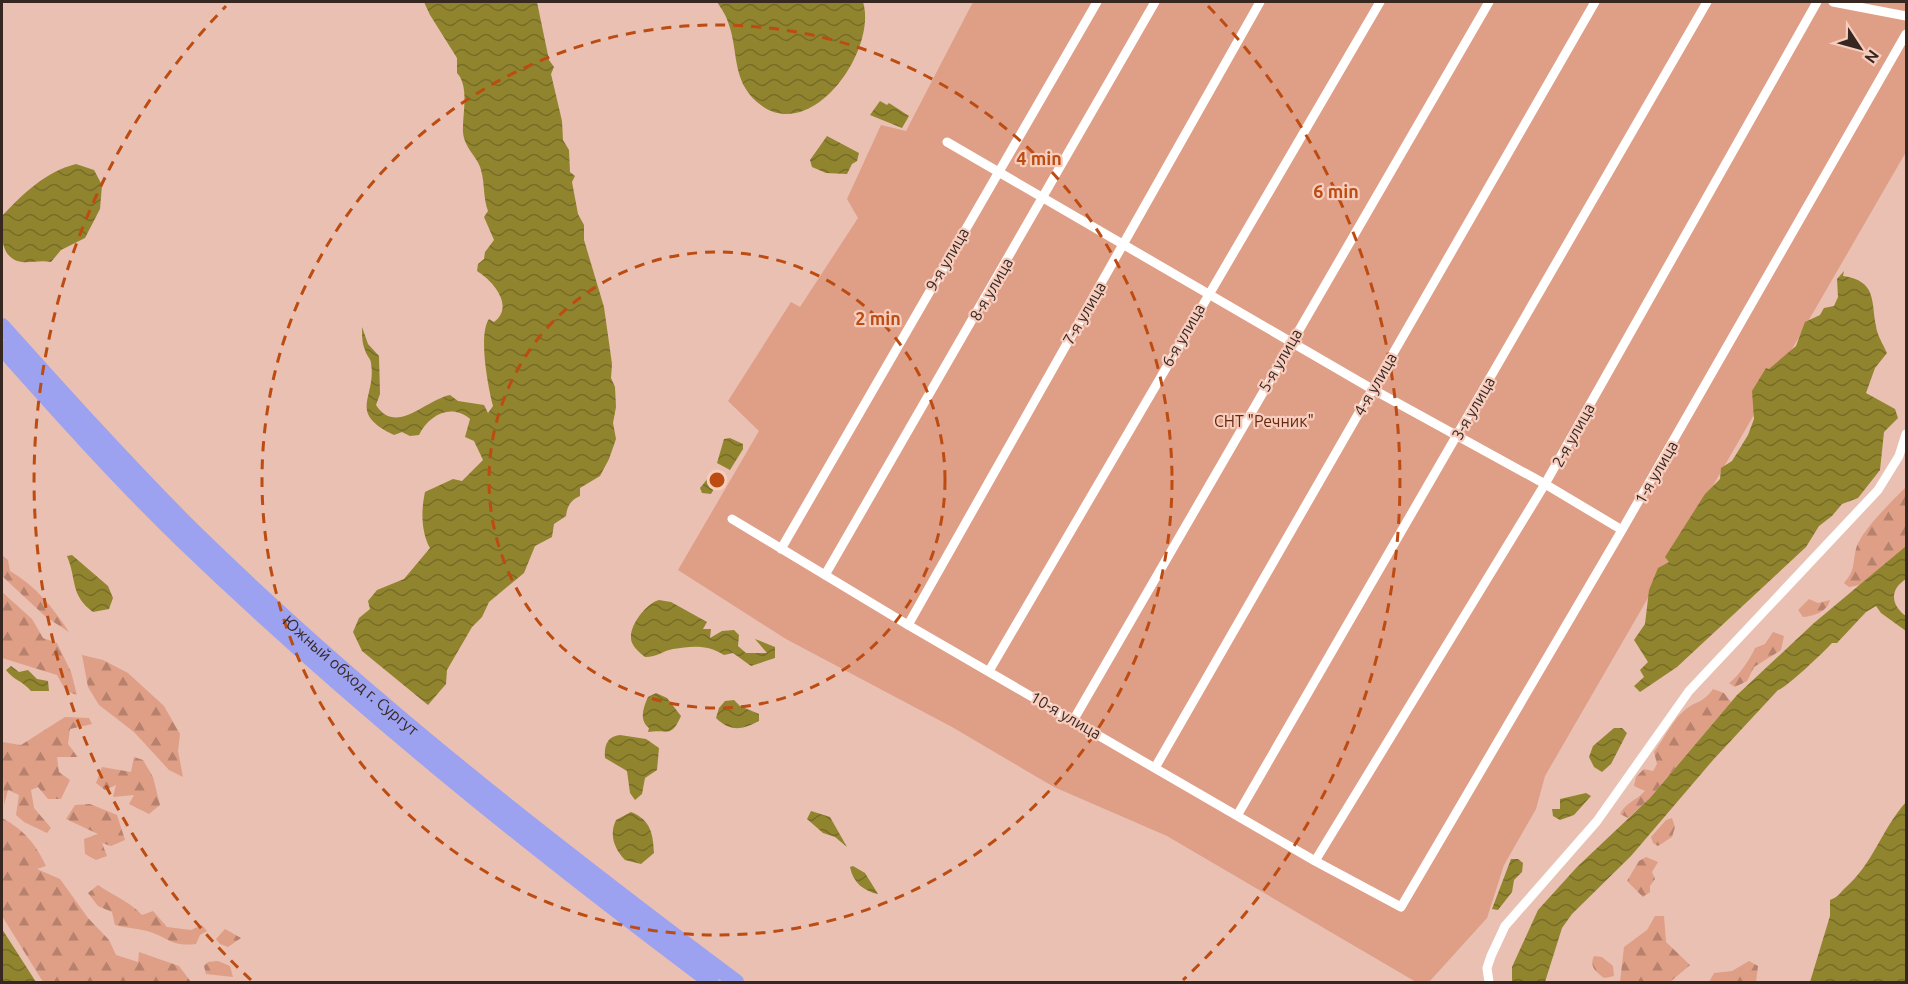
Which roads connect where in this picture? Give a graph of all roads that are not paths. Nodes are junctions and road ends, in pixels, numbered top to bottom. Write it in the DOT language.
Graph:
graph roads {
  1 [pos="1097,2"];
  2 [pos="1155,2"];
  3 [pos="1260,2"];
  4 [pos="1380,2"];
  5 [pos="1489,2"];
  6 [pos="1595,2"];
  7 [pos="1707,2"];
  8 [pos="1817,2"];
  9 [pos="1833,2"];
  10 [pos="1906,16"];
  11 [pos="1906,34"];
  12 [pos="947,142"];
  13 [pos="998,171"];
  14 [pos="1043,198"];
  15 [pos="1122,245"];
  16 [pos="1207,294"];
  17 [pos="2,326"];
  18 [pos="1290,342"];
  19 [pos="2,348"];
  20 [pos="1372,390"];
  21 [pos="1906,434"];
  22 [pos="1457,437"];
  23 [pos="1545,484"];
  24 [pos="732,519"];
  25 [pos="1622,530"];
  26 [pos="781,549"];
  27 [pos="825,575"];
  28 [pos="908,625"];
  29 [pos="988,671"];
  30 [pos="1074,719"];
  31 [pos="1156,766"];
  32 [pos="1238,814"];
  33 [pos="1315,861"];
  34 [pos="1401,907"];
  35 [pos="711,982"];
  36 [pos="736,982"];
  37 [pos="1489,982"];
  1 -- 13 [label="street, 9-я улица"];
  2 -- 14 [label="street, 8-я улица"];
  3 -- 15 [label="street, 7-я улица"];
  4 -- 16 [label="street, 6-я улица"];
  5 -- 18 [label="street, 5-я улица"];
  6 -- 20 [label="street, 4-я улица"];
  7 -- 22 [label="street, 3-я улица"];
  8 -- 23 [label="street, 2-я улица"];
  9 -- 10 [label="street"];
  11 -- 25 [label="street, 1-я улица"];
  12 -- 13 [label="street"];
  13 -- 14 [label="street"];
  13 -- 26 [label="street, 9-я улица"];
  14 -- 15 [label="street"];
  14 -- 27 [label="street, 8-я улица"];
  15 -- 16 [label="street"];
  15 -- 28 [label="street, 7-я улица"];
  16 -- 18 [label="street"];
  16 -- 29 [label="street, 6-я улица"];
  17 -- 36 [label="highway, Южный обход г. Сургут"];
  18 -- 20 [label="street"];
  18 -- 30 [label="street, 5-я улица"];
  19 -- 35 [label="highway, Южный обход г. Сургут"];
  20 -- 22 [label="street"];
  20 -- 31 [label="street, 4-я улица"];
  21 -- 37 [label="street"];
  22 -- 23 [label="street"];
  22 -- 32 [label="street, 3-я улица"];
  23 -- 25 [label="street"];
  23 -- 33 [label="street, 2-я улица"];
  24 -- 26 [label="street, 10-я улица"];
  25 -- 34 [label="street, 1-я улица"];
  26 -- 27 [label="street, 10-я улица"];
  27 -- 28 [label="street, 10-я улица"];
  28 -- 29 [label="street, 10-я улица"];
  29 -- 30 [label="street, 10-я улица"];
  30 -- 31 [label="street, 10-я улица"];
  31 -- 32 [label="street, 10-я улица"];
  32 -- 33 [label="street, 10-я улица"];
  33 -- 34 [label="street, 10-я улица"];
}
